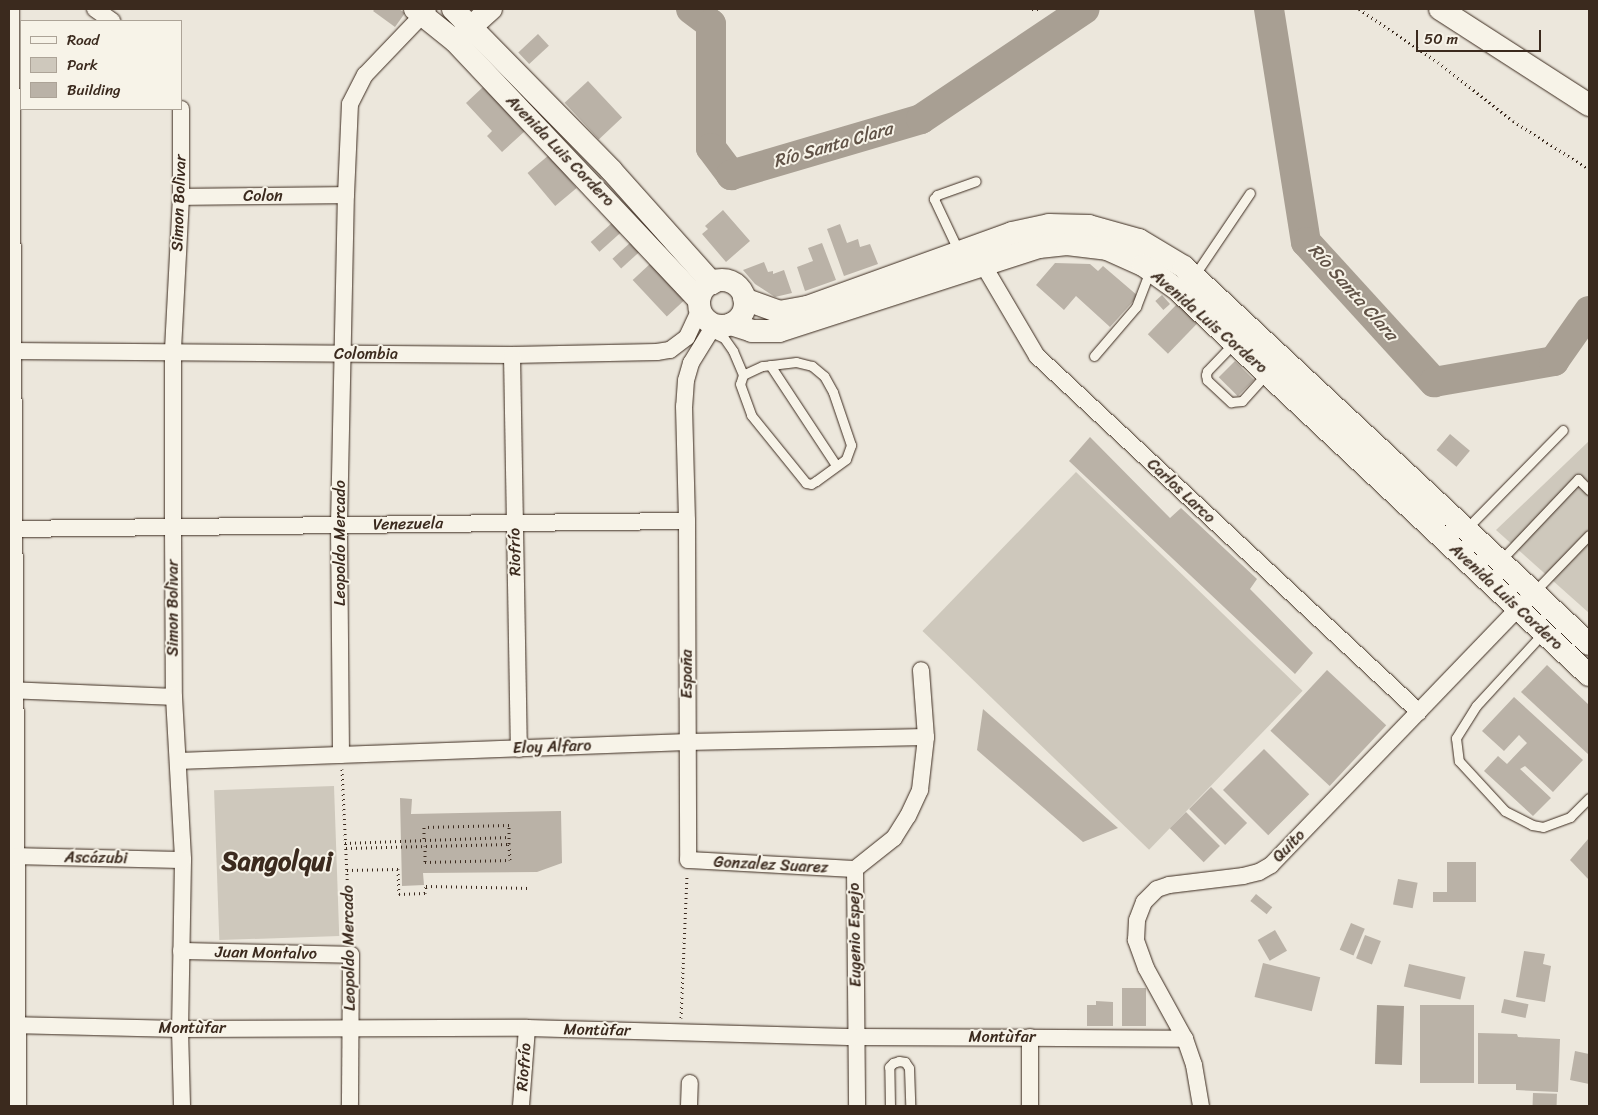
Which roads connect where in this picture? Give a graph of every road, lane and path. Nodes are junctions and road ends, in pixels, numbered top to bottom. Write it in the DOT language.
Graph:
graph roads {
  1 [pos="11,9"];
  2 [pos="95,9"];
  3 [pos="453,9"];
  4 [pos="491,9"];
  5 [pos="1032,9"];
  6 [pos="1041,9"];
  7 [pos="1359,9"];
  8 [pos="1440,9"];
  9 [pos="422,11"];
  10 [pos="111,20"];
  11 [pos="472,26"];
  12 [pos="454,41"];
  13 [pos="1589,105"];
  14 [pos="181,110"];
  15 [pos="1589,169"];
  16 [pos="976,181"];
  17 [pos="1250,193"];
  18 [pos="346,196"];
  19 [pos="181,197"];
  20 [pos="972,255"];
  21 [pos="1150,270"];
  22 [pos="1194,276"];
  23 [pos="744,299"];
  24 [pos="711,312"];
  25 [pos="1234,342"];
  26 [pos="11,351"];
  27 [pos="173,352"];
  28 [pos="342,354"];
  29 [pos="512,355"];
  30 [pos="1094,356"];
  31 [pos="770,365"];
  32 [pos="1267,373"];
  33 [pos="743,375"];
  34 [pos="1563,430"];
  35 [pos="836,465"];
  36 [pos="1589,490"];
  37 [pos="687,521"];
  38 [pos="515,523"];
  39 [pos="339,525"];
  40 [pos="173,527"];
  41 [pos="1467,528"];
  42 [pos="11,529"];
  43 [pos="1589,535"];
  44 [pos="1500,560"];
  45 [pos="1534,593"];
  46 [pos="1518,608"];
  47 [pos="1544,632"];
  48 [pos="1589,644"];
  49 [pos="921,670"];
  50 [pos="1589,675"];
  51 [pos="12,691"];
  52 [pos="174,697"];
  53 [pos="1418,712"];
  54 [pos="926,737"];
  55 [pos="687,742"];
  56 [pos="519,749"];
  57 [pos="341,755"];
  58 [pos="178,762"];
  59 [pos="1589,798"];
  60 [pos="509,837"];
  61 [pos="424,840"];
  62 [pos="345,843"];
  63 [pos="509,844"];
  64 [pos="425,846"];
  65 [pos="346,848"];
  66 [pos="12,856"];
  67 [pos="183,860"];
  68 [pos="688,860"];
  69 [pos="855,869"];
  70 [pos="347,870"];
  71 [pos="529,888"];
  72 [pos="181,951"];
  73 [pos="351,954"];
  74 [pos="13,1025"];
  75 [pos="351,1028"];
  76 [pos="527,1028"];
  77 [pos="180,1029"];
  78 [pos="681,1031"];
  79 [pos="856,1037"];
  80 [pos="1030,1037"];
  81 [pos="1185,1039"];
  82 [pos="690,1083"];
  83 [pos="18,1106"];
  84 [pos="182,1106"];
  85 [pos="350,1106"];
  86 [pos="521,1106"];
  87 [pos="689,1106"];
  88 [pos="857,1106"];
  89 [pos="890,1106"];
  90 [pos="910,1106"];
  91 [pos="1030,1106"];
  92 [pos="1201,1106"];
  1 -- 26 [label="street"];
  2 -- 10 [label="street"];
  3 -- 11 [label="main road, Avenida Luis Cordero"];
  4 -- 11 [label="main road"];
  5 -- 6 [label="path"];
  7 -- 15 [label="path"];
  8 -- 13 [label="main road"];
  9 -- 12 [label="main road, Avenida Luis Cordero"];
  9 -- 18 [label="street, Leopoldo Mercado"];
  11 -- 12 [label="main road"];
  11 -- 24 [label="main road, Avenida Luis Cordero"];
  12 -- 24 [label="main road, Avenida Luis Cordero"];
  14 -- 19 [label="street, Simon Bolìvar"];
  16 -- 20 [label="lane"];
  17 -- 22 [label="lane"];
  18 -- 19 [label="street, Colon"];
  18 -- 28 [label="street, Leopoldo Mercado"];
  19 -- 27 [label="street, Simon Bolìvar"];
  20 -- 21 [label="main road, Avenida Luis Cordero"];
  20 -- 22 [label="main road, Avenida Luis Cordero"];
  20 -- 23 [label="main road, Avenida Luis Cordero"];
  20 -- 24 [label="main road, Avenida Luis Cordero"];
  20 -- 53 [label="street, Carlos Larco"];
  21 -- 25 [label="main road, Avenida Luis Cordero"];
  21 -- 30 [label="lane"];
  22 -- 41 [label="main road, Avenida Luis Cordero"];
  23 -- 24 [label="main road"];
  23 -- 24 [label="main road"];
  24 -- 29 [label="street, Colombia"];
  24 -- 33 [label="lane"];
  24 -- 37 [label="street, España"];
  25 -- 32 [label="main road, Avenida Luis Cordero"];
  25 -- 32 [label="lane"];
  26 -- 27 [label="street, Colombia"];
  26 -- 42 [label="street"];
  27 -- 28 [label="street, Colombia"];
  27 -- 40 [label="street, Simon Bolìvar"];
  28 -- 29 [label="street, Colombia"];
  28 -- 39 [label="street, Leopoldo Mercado"];
  29 -- 38 [label="street, Riofrío"];
  31 -- 33 [label="lane"];
  31 -- 35 [label="lane"];
  31 -- 35 [label="lane"];
  32 -- 46 [label="main road, Avenida Luis Cordero"];
  33 -- 35 [label="lane"];
  34 -- 41 [label="lane"];
  36 -- 44 [label="lane"];
  37 -- 38 [label="street, Venezuela"];
  37 -- 55 [label="street, España"];
  38 -- 39 [label="street, Venezuela"];
  38 -- 56 [label="street, Riofrío"];
  39 -- 40 [label="street, Venezuela"];
  39 -- 57 [label="street, Leopoldo Mercado"];
  40 -- 42 [label="street, Venezuela"];
  40 -- 52 [label="street, Simon Bolìvar"];
  41 -- 44 [label="main road, Avenida Luis Cordero"];
  42 -- 51 [label="street"];
  43 -- 45 [label="lane"];
  44 -- 45 [label="main road, Avenida Luis Cordero"];
  45 -- 46 [label="street, Quito"];
  45 -- 48 [label="main road, Avenida Luis Cordero"];
  46 -- 47 [label="main road, Avenida Luis Cordero"];
  46 -- 53 [label="street, Quito"];
  47 -- 50 [label="main road, Avenida Luis Cordero"];
  47 -- 59 [label="lane"];
  49 -- 54 [label="street, Eugenio Espejo"];
  51 -- 52 [label="street"];
  51 -- 66 [label="street"];
  52 -- 58 [label="street, Simon Bolìvar"];
  53 -- 81 [label="street, Quito"];
  54 -- 55 [label="street, Eloy Alfaro"];
  54 -- 69 [label="street, Eugenio Espejo"];
  55 -- 56 [label="street, Eloy Alfaro"];
  55 -- 68 [label="street, España"];
  56 -- 57 [label="street, Eloy Alfaro"];
  57 -- 58 [label="street, Eloy Alfaro"];
  57 -- 62 [label="path, Leopoldo Mercado"];
  58 -- 67 [label="street, Simon Bolìvar"];
  60 -- 61 [label="path"];
  60 -- 61 [label="path"];
  60 -- 63 [label="path"];
  61 -- 62 [label="path"];
  62 -- 65 [label="path, Leopoldo Mercado"];
  63 -- 64 [label="path"];
  63 -- 64 [label="path"];
  64 -- 65 [label="path"];
  65 -- 70 [label="path, Leopoldo Mercado"];
  66 -- 67 [label="street, Ascázubi"];
  66 -- 74 [label="street"];
  67 -- 72 [label="street, Simon Bolìvar"];
  68 -- 69 [label="street, Gonzalez Suarez"];
  68 -- 78 [label="path"];
  69 -- 79 [label="street, Eugenio Espejo"];
  70 -- 71 [label="path"];
  70 -- 73 [label="path, Leopoldo Mercado"];
  72 -- 73 [label="street, Juan Montalvo"];
  72 -- 77 [label="street, Simon Bolìvar"];
  73 -- 75 [label="street, Leopoldo Mercado"];
  74 -- 77 [label="street, Montùfar"];
  74 -- 83 [label="street"];
  75 -- 76 [label="street, Montùfar"];
  75 -- 77 [label="street, Montùfar"];
  75 -- 85 [label="street, Leopoldo Mercado"];
  76 -- 78 [label="street, Montùfar"];
  76 -- 86 [label="street, Riofrío"];
  77 -- 84 [label="street, Simon Bolìvar"];
  78 -- 79 [label="street, Montùfar"];
  79 -- 80 [label="street, Montùfar"];
  79 -- 88 [label="street, Eugenio Espejo"];
  80 -- 81 [label="street, Montùfar"];
  80 -- 91 [label="street"];
  81 -- 92 [label="street, Quito"];
  82 -- 87 [label="street"];
  89 -- 90 [label="lane"];
}
